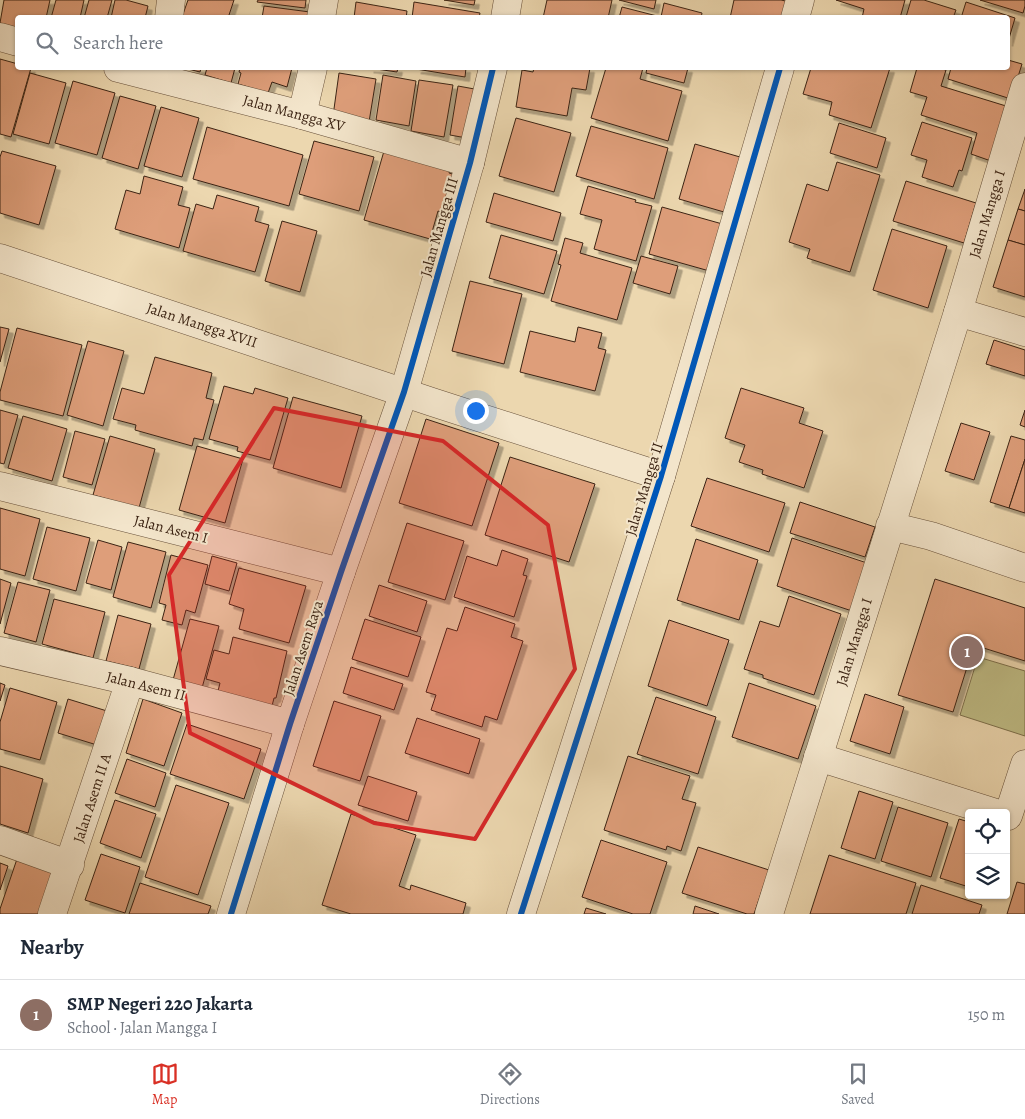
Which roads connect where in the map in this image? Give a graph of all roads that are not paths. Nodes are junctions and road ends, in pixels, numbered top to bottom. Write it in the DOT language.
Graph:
graph roads {
  1 [pos="171,0"];
  2 [pos="324,0"];
  3 [pos="508,0"];
  4 [pos="800,0"];
  5 [pos="169,15"];
  6 [pos="322,15"];
  7 [pos="506,15"];
  8 [pos="796,15"];
  9 [pos="0,37"];
  10 [pos="15,41"];
  11 [pos="135,70"];
  12 [pos="313,70"];
  13 [pos="493,70"];
  14 [pos="779,70"];
  15 [pos="161,73"];
  16 [pos="1025,87"];
  17 [pos="302,114"];
  18 [pos="470,163"];
  19 [pos="0,258"];
  20 [pos="958,312"];
  21 [pos="1025,332"];
  22 [pos="404,392"];
  23 [pos="661,476"];
  24 [pos="0,486"];
  25 [pos="890,526"];
  26 [pos="1025,568"];
  27 [pos="341,572"];
  28 [pos="0,651"];
  29 [pos="130,681"];
  30 [pos="290,724"];
  31 [pos="818,757"];
  32 [pos="1025,764"];
  33 [pos="984,809"];
  34 [pos="1010,814"];
  35 [pos="0,840"];
  36 [pos="70,865"];
  37 [pos="52,914"];
  38 [pos="231,914"];
  39 [pos="521,914"];
  40 [pos="769,914"];
  1 -- 5 [label="street"];
  2 -- 6 [label="street"];
  3 -- 7 [label="street"];
  4 -- 8 [label="street"];
  9 -- 10 [label="street"];
  11 -- 15 [label="street, Jalan Mangga XV"];
  12 -- 17 [label="street"];
  13 -- 18 [label="street, Jalan Mangga III"];
  14 -- 23 [label="street, Jalan Mangga II"];
  15 -- 17 [label="street, Jalan Mangga XV"];
  16 -- 20 [label="street, Jalan Mangga I"];
  17 -- 18 [label="street, Jalan Mangga XV"];
  18 -- 22 [label="street, Jalan Mangga III"];
  19 -- 22 [label="street, Jalan Mangga XVII"];
  20 -- 21 [label="street"];
  20 -- 25 [label="street, Jalan Mangga I"];
  22 -- 23 [label="street, Jalan Mangga XVII"];
  22 -- 27 [label="street, Jalan Asem Raya"];
  23 -- 39 [label="street, Jalan Mangga II"];
  24 -- 27 [label="street, Jalan Asem I"];
  25 -- 26 [label="street"];
  25 -- 31 [label="street, Jalan Mangga I"];
  27 -- 30 [label="street, Jalan Asem Raya"];
  28 -- 29 [label="street, Jalan Asem II"];
  29 -- 30 [label="street, Jalan Asem II"];
  29 -- 36 [label="street, Jalan Asem II A"];
  30 -- 38 [label="street, Jalan Asem Raya"];
  31 -- 33 [label="street"];
  31 -- 40 [label="street, Jalan Mangga I"];
  32 -- 34 [label="street"];
  35 -- 36 [label="street"];
  36 -- 37 [label="street, Jalan Asem II A"];
}
